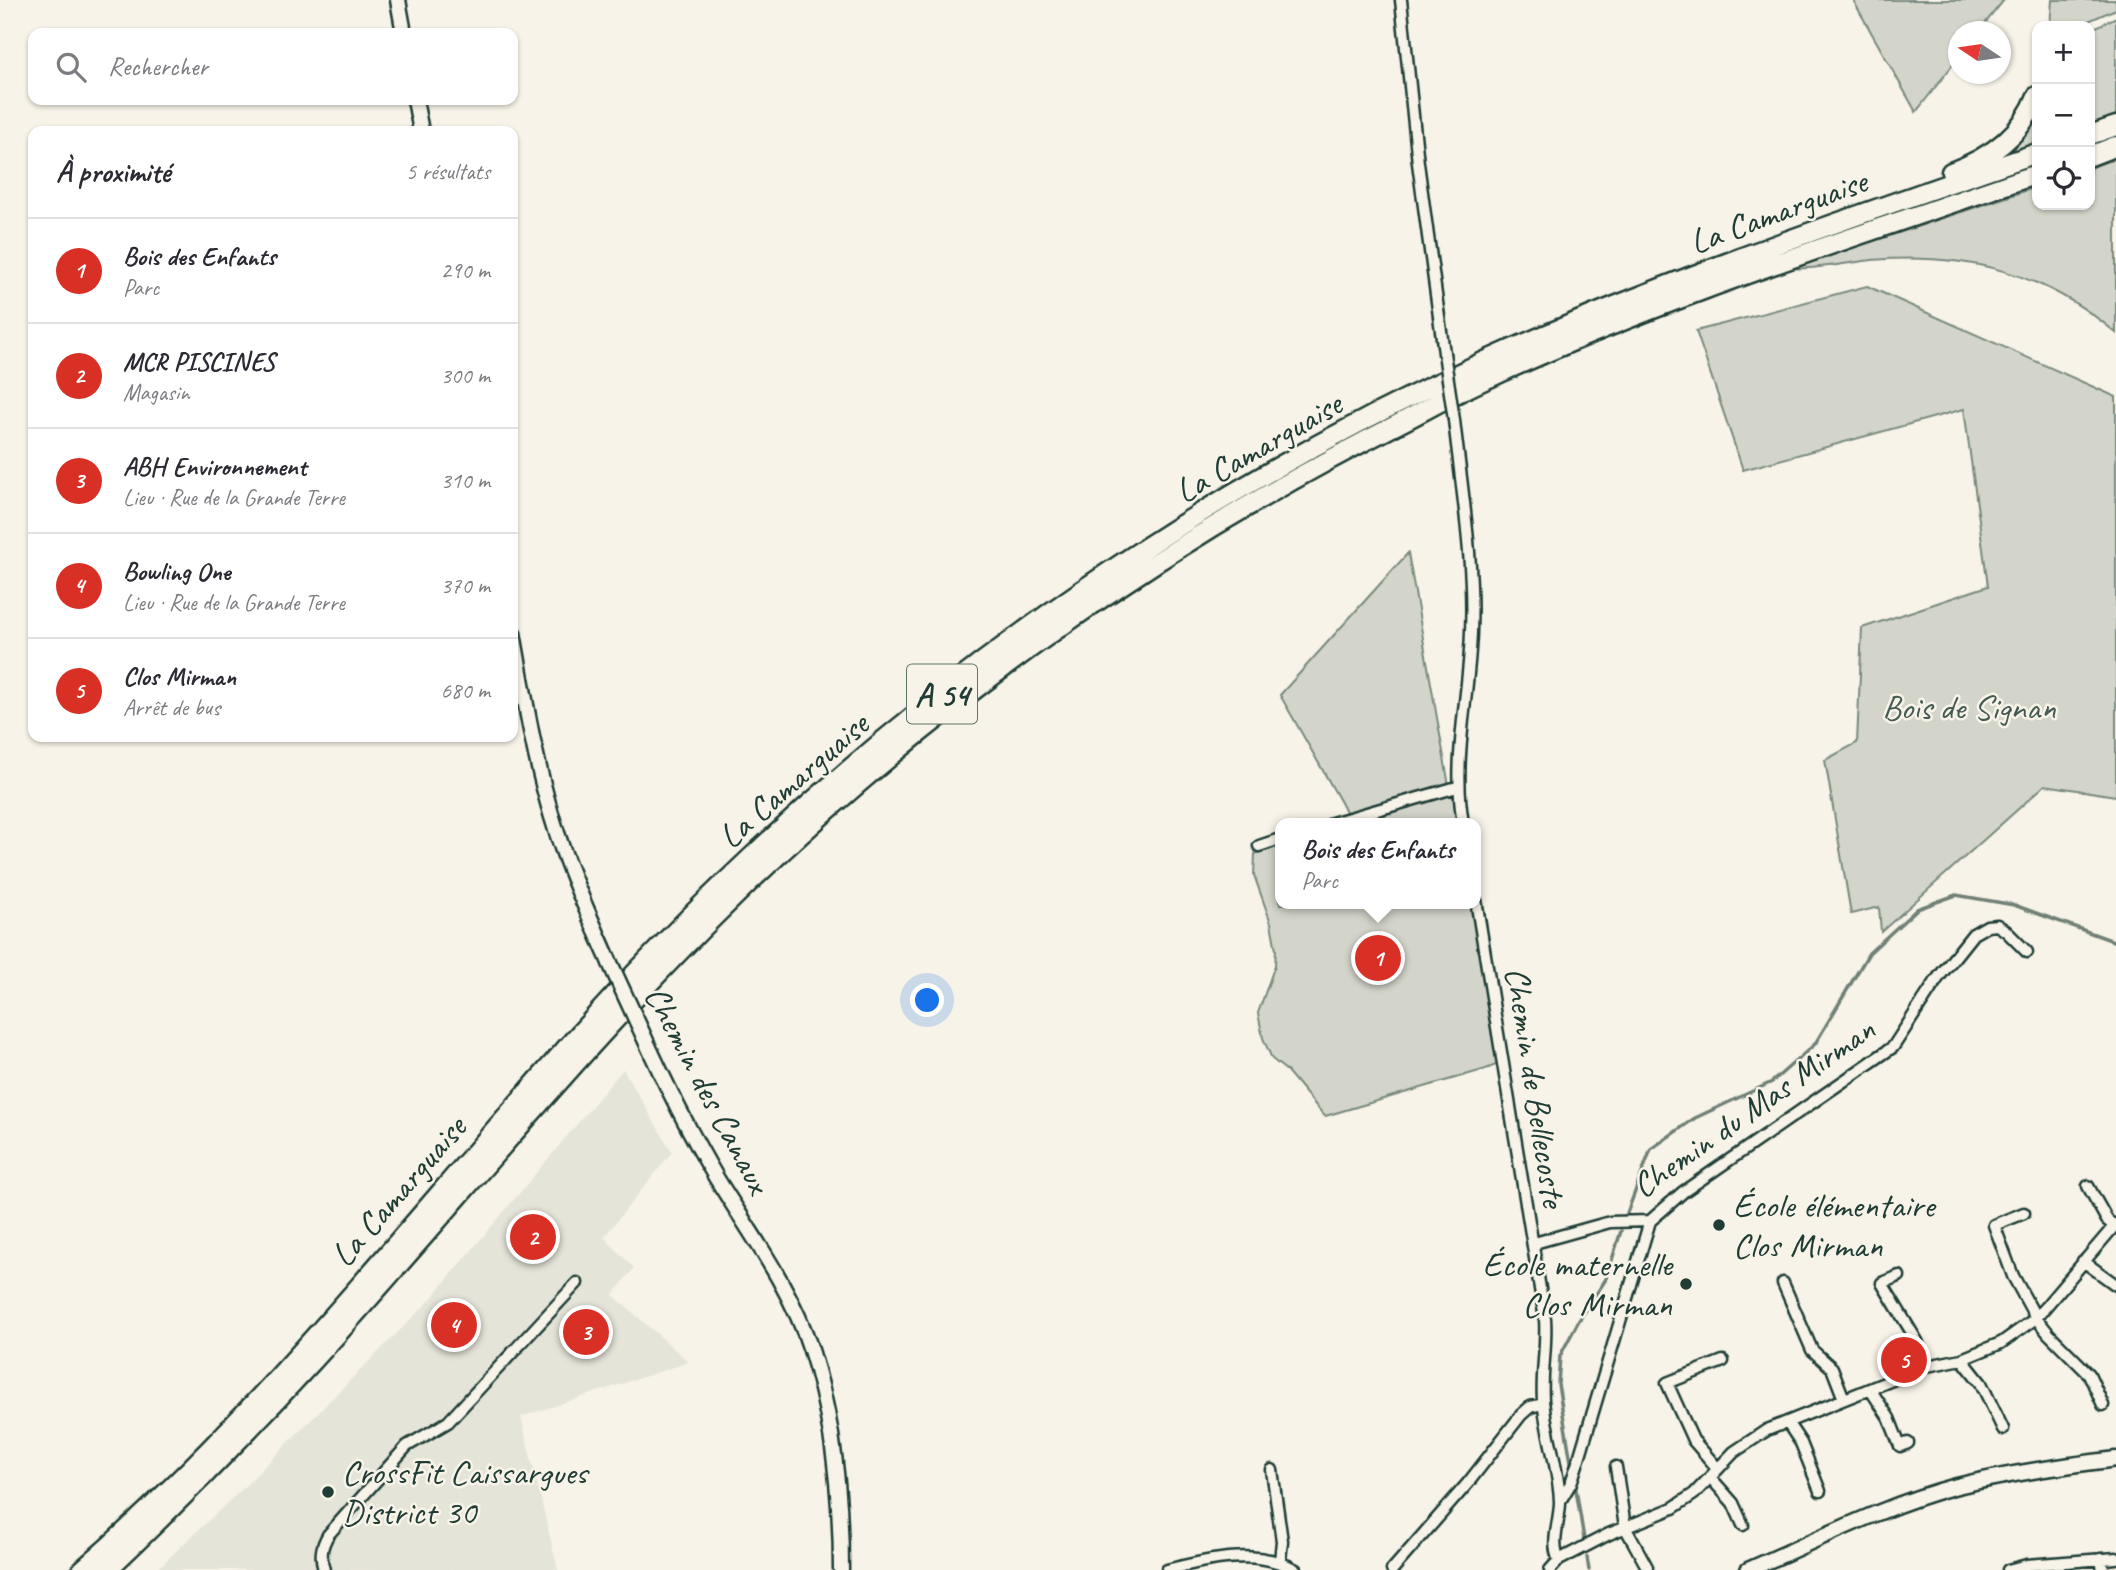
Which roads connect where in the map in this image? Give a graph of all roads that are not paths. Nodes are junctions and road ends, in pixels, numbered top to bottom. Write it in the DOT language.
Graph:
graph roads {
  1 [pos="398,0"];
  2 [pos="1401,0"];
  3 [pos="403,28"];
  4 [pos="416,105"];
  5 [pos="2032,105"];
  6 [pos="420,126"];
  7 [pos="2116,126"];
  8 [pos="2095,133"];
  9 [pos="2116,146"];
  10 [pos="2095,154"];
  11 [pos="2032,155"];
  12 [pos="2032,176"];
  13 [pos="1753,252"];
  14 [pos="1698,299"];
  15 [pos="1602,329"];
  16 [pos="518,660"];
  17 [pos="1457,787"];
  18 [pos="1349,818"];
  19 [pos="1462,818"];
  20 [pos="1275,841"];
  21 [pos="1259,846"];
  22 [pos="1478,909"];
  23 [pos="2026,952"];
  24 [pos="2088,1186"];
  25 [pos="2024,1213"];
  26 [pos="1650,1222"];
  27 [pos="2115,1225"];
  28 [pos="1534,1246"];
  29 [pos="2083,1261"];
  30 [pos="1899,1276"];
  31 [pos="577,1283"];
  32 [pos="1783,1283"];
  33 [pos="2116,1285"];
  34 [pos="2036,1318"];
  35 [pos="1962,1359"];
  36 [pos="1723,1361"];
  37 [pos="1927,1366"];
  38 [pos="1870,1389"];
  39 [pos="1844,1399"];
  40 [pos="1543,1404"];
  41 [pos="2103,1405"];
  42 [pos="1787,1422"];
  43 [pos="2003,1429"];
  44 [pos="1908,1443"];
  45 [pos="2116,1459"];
  46 [pos="2116,1464"];
  47 [pos="1616,1467"];
  48 [pos="1718,1469"];
  49 [pos="1272,1470"];
  50 [pos="1710,1477"];
  51 [pos="1820,1491"];
  52 [pos="1560,1501"];
  53 [pos="1743,1525"];
  54 [pos="1625,1527"];
  55 [pos="2116,1558"];
  56 [pos="1559,1560"];
  57 [pos="1280,1561"];
  58 [pos="2102,1565"];
  59 [pos="1647,1567"];
  60 [pos="2028,1568"];
  61 [pos="82,1570"];
  62 [pos="107,1570"];
  63 [pos="324,1570"];
  64 [pos="841,1570"];
  65 [pos="1167,1570"];
  66 [pos="1296,1570"];
  67 [pos="1392,1570"];
  68 [pos="1550,1570"];
  69 [pos="1748,1570"];
  70 [pos="1768,1570"];
  71 [pos="2008,1570"];
  1 -- 3 [label="main road"];
  2 -- 17 [label="street, bridge"];
  4 -- 6 [label="main road"];
  5 -- 13 [label="highway"];
  7 -- 8 [label="highway"];
  9 -- 10 [label="highway"];
  11 -- 13 [label="highway, La Camarguaise / A 54"];
  12 -- 15 [label="highway, La Camarguaise / A 54"];
  13 -- 61 [label="highway, La Camarguaise / A 54"];
  14 -- 15 [label="highway"];
  15 -- 62 [label="highway, La Camarguaise / A 54"];
  16 -- 64 [label="main road, Chemin des Canaux, bridge"];
  17 -- 18 [label="street"];
  17 -- 19 [label="street"];
  20 -- 21 [label="street"];
  22 -- 28 [label="street, Chemin de Bellecoste"];
  23 -- 26 [label="street, Chemin du Mas Mirman"];
  24 -- 27 [label="street"];
  25 -- 34 [label="street"];
  26 -- 28 [label="street, Chemin du Mas Mirman"];
  26 -- 52 [label="street"];
  27 -- 29 [label="street"];
  28 -- 40 [label="street, Chemin de Bellecoste"];
  29 -- 33 [label="street"];
  29 -- 34 [label="street"];
  30 -- 37 [label="street"];
  31 -- 63 [label="street"];
  32 -- 39 [label="street"];
  34 -- 35 [label="street"];
  34 -- 41 [label="street"];
  35 -- 37 [label="street"];
  35 -- 43 [label="street"];
  36 -- 48 [label="street"];
  37 -- 38 [label="street"];
  38 -- 39 [label="street"];
  38 -- 44 [label="street"];
  39 -- 42 [label="street"];
  40 -- 52 [label="street, Chemin de Bellecoste"];
  40 -- 67 [label="street"];
  42 -- 48 [label="street"];
  42 -- 51 [label="street"];
  45 -- 69 [label="main road"];
  46 -- 70 [label="main road"];
  47 -- 54 [label="street"];
  48 -- 50 [label="street"];
  49 -- 57 [label="street"];
  50 -- 53 [label="street"];
  50 -- 54 [label="street"];
  52 -- 56 [label="street, Chemin de Bellecoste"];
  54 -- 56 [label="street"];
  54 -- 59 [label="street"];
  55 -- 58 [label="street"];
  56 -- 68 [label="street"];
  57 -- 65 [label="street"];
  57 -- 66 [label="street"];
  58 -- 60 [label="street"];
  60 -- 71 [label="street"];
}
